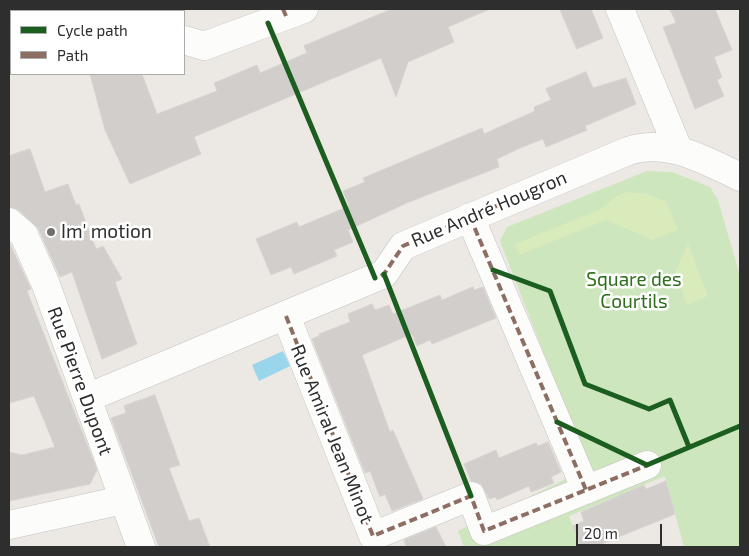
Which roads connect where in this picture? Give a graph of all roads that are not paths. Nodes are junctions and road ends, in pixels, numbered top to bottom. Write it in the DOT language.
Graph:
graph roads {
  1 [pos="304,9"];
  2 [pos="620,9"];
  3 [pos="185,40"];
  4 [pos="679,151"];
  5 [pos="740,177"];
  6 [pos="470,216"];
  7 [pos="9,222"];
  8 [pos="286,316"];
  9 [pos="87,398"];
  10 [pos="647,465"];
  11 [pos="586,490"];
  12 [pos="123,500"];
  13 [pos="9,525"];
  14 [pos="141,547"];
  1 -- 3 [label="street"];
  2 -- 4 [label="street"];
  4 -- 5 [label="street, Rue André Hougron"];
  4 -- 6 [label="street, Rue André Hougron"];
  6 -- 8 [label="street, Rue André Hougron"];
  6 -- 11 [label="street"];
  7 -- 9 [label="street, Rue Pierre Dupont"];
  8 -- 9 [label="street, Rue André Hougron"];
  8 -- 11 [label="street, Rue Amiral Jean Minot"];
  9 -- 12 [label="street, Rue Pierre Dupont"];
  10 -- 11 [label="street, Rue Amiral Jean Minot"];
  12 -- 13 [label="street"];
  12 -- 14 [label="street, Rue Pierre Dupont"];
}
